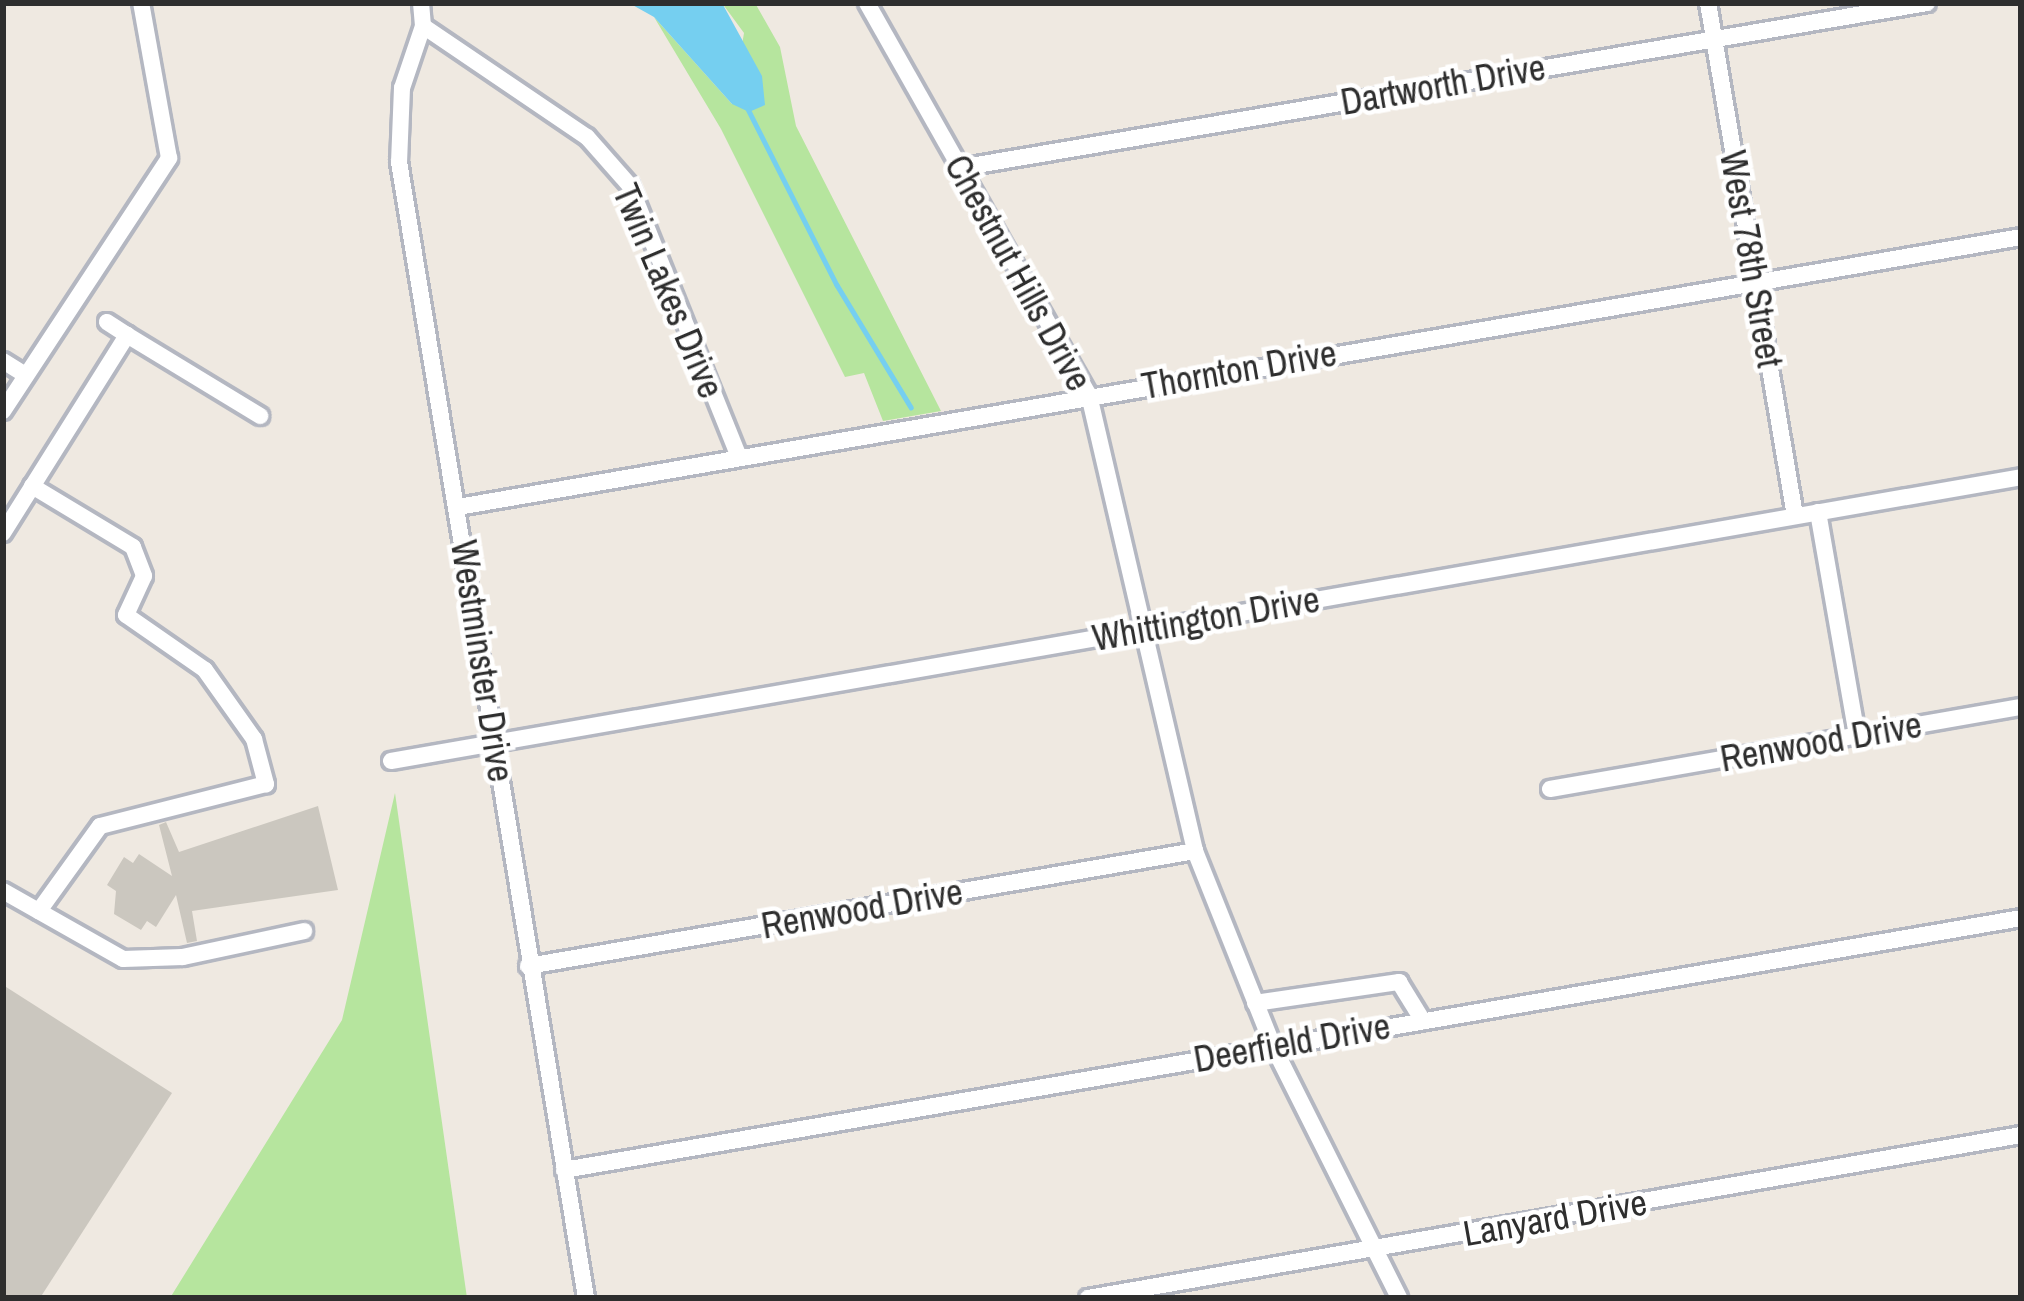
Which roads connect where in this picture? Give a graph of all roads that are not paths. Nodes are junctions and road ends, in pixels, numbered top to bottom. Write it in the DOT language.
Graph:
graph roads {
  1 [pos="141,3"];
  2 [pos="421,3"];
  3 [pos="867,3"];
  4 [pos="1708,3"];
  5 [pos="1927,3"];
  6 [pos="423,26"];
  7 [pos="1714,39"];
  8 [pos="959,169"];
  9 [pos="2021,237"];
  10 [pos="1755,284"];
  11 [pos="107,322"];
  12 [pos="127,334"];
  13 [pos="3,361"];
  14 [pos="25,375"];
  15 [pos="1089,395"];
  16 [pos="3,411"];
  17 [pos="260,416"];
  18 [pos="739,458"];
  19 [pos="2021,476"];
  20 [pos="32,486"];
  21 [pos="458,507"];
  22 [pos="1818,512"];
  23 [pos="1796,515"];
  24 [pos="3,533"];
  25 [pos="1142,631"];
  26 [pos="2021,707"];
  27 [pos="1857,735"];
  28 [pos="494,745"];
  29 [pos="391,761"];
  30 [pos="1550,788"];
  31 [pos="1196,851"];
  32 [pos="3,891"];
  33 [pos="39,911"];
  34 [pos="2021,918"];
  35 [pos="304,932"];
  36 [pos="528,966"];
  37 [pos="1255,1004"];
  38 [pos="1423,1021"];
  39 [pos="1274,1046"];
  40 [pos="2021,1136"];
  41 [pos="564,1170"];
  42 [pos="1374,1250"];
  43 [pos="586,1298"];
  44 [pos="1088,1298"];
  45 [pos="1399,1298"];
  1 -- 14 [label="street"];
  2 -- 6 [label="street"];
  3 -- 8 [label="street, Chestnut Hills Drive"];
  4 -- 7 [label="street, West 78th Street"];
  5 -- 7 [label="street, Dartworth Drive"];
  6 -- 18 [label="street, Twin Lakes Drive"];
  6 -- 21 [label="street, Westminster Drive"];
  7 -- 8 [label="street, Dartworth Drive"];
  7 -- 10 [label="street, West 78th Street"];
  8 -- 15 [label="street, Chestnut Hills Drive"];
  9 -- 10 [label="street, Thornton Drive"];
  10 -- 15 [label="street, Thornton Drive"];
  10 -- 23 [label="street, West 78th Street"];
  11 -- 12 [label="street"];
  12 -- 17 [label="street"];
  12 -- 20 [label="street"];
  13 -- 14 [label="street"];
  14 -- 16 [label="street"];
  15 -- 18 [label="street, Thornton Drive"];
  15 -- 25 [label="street, Chestnut Hills Drive"];
  18 -- 21 [label="street, Thornton Drive"];
  19 -- 22 [label="street, Whittington Drive"];
  20 -- 24 [label="street"];
  20 -- 33 [label="street"];
  21 -- 28 [label="street, Westminster Drive"];
  22 -- 23 [label="street, Whittington Drive"];
  22 -- 27 [label="street"];
  23 -- 25 [label="street, Whittington Drive"];
  25 -- 28 [label="street, Whittington Drive"];
  25 -- 31 [label="street, Chestnut Hills Drive"];
  26 -- 27 [label="street, Renwood Drive"];
  27 -- 30 [label="street, Renwood Drive"];
  28 -- 29 [label="street, Whittington Drive"];
  28 -- 36 [label="street, Westminster Drive"];
  31 -- 36 [label="street, Renwood Drive"];
  31 -- 37 [label="street, Chestnut Hills Drive"];
  32 -- 33 [label="street"];
  33 -- 35 [label="street"];
  34 -- 38 [label="street, Deerfield Drive"];
  36 -- 41 [label="street, Westminster Drive"];
  37 -- 38 [label="street"];
  37 -- 39 [label="street, Chestnut Hills Drive"];
  38 -- 39 [label="street, Deerfield Drive"];
  39 -- 41 [label="street, Deerfield Drive"];
  39 -- 42 [label="street, Chestnut Hills Drive"];
  40 -- 42 [label="street, Lanyard Drive"];
  41 -- 43 [label="street, Westminster Drive"];
  42 -- 44 [label="street, Lanyard Drive"];
  42 -- 45 [label="street, Chestnut Hills Drive"];
}
